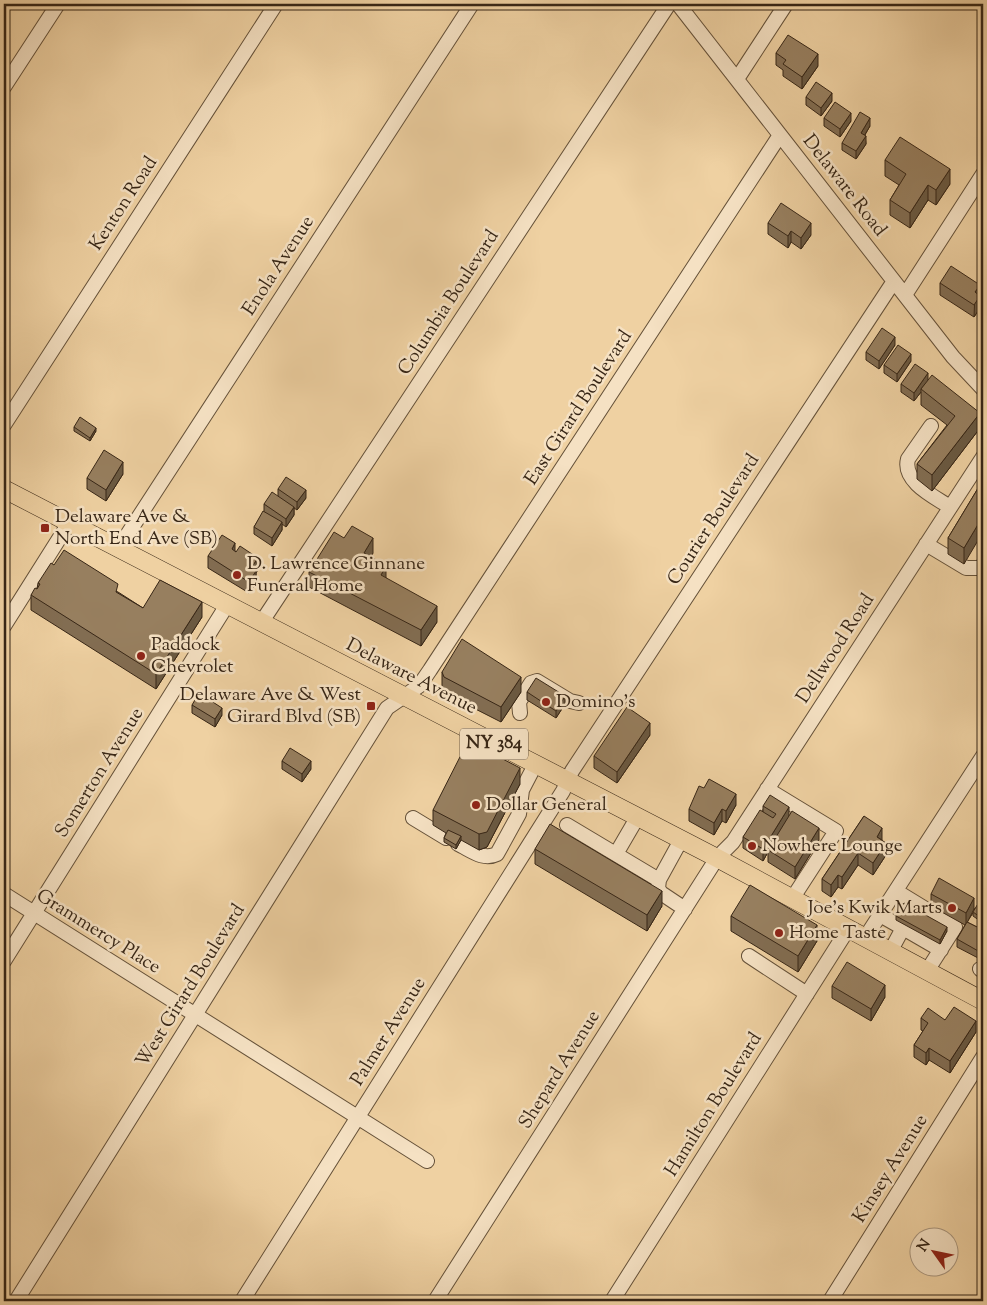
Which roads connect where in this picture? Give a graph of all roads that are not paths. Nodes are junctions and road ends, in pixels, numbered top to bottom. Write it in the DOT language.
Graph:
graph roads {
  1 [pos="58,4"];
  2 [pos="276,4"];
  3 [pos="472,4"];
  4 [pos="669,4"];
  5 [pos="678,4"];
  6 [pos="786,4"];
  7 [pos="736,79"];
  8 [pos="4,87"];
  9 [pos="780,135"];
  10 [pos="983,174"];
  11 [pos="894,281"];
  12 [pos="905,295"];
  13 [pos="983,390"];
  14 [pos="4,425"];
  15 [pos="931,426"];
  16 [pos="983,457"];
  17 [pos="4,489"];
  18 [pos="950,508"];
  19 [pos="69,523"];
  20 [pos="926,544"];
  21 [pos="118,548"];
  22 [pos="983,565"];
  23 [pos="227,605"];
  24 [pos="261,623"];
  25 [pos="4,626"];
  26 [pos="403,696"];
  27 [pos="579,702"];
  28 [pos="520,713"];
  29 [pos="983,756"];
  30 [pos="535,765"];
  31 [pos="567,781"];
  32 [pos="767,789"];
  33 [pos="413,818"];
  34 [pos="637,818"];
  35 [pos="567,825"];
  36 [pos="681,840"];
  37 [pos="616,854"];
  38 [pos="717,858"];
  39 [pos="659,880"];
  40 [pos="896,891"];
  41 [pos="4,894"];
  42 [pos="792,899"];
  43 [pos="684,909"];
  44 [pos="34,913"];
  45 [pos="880,915"];
  46 [pos="901,924"];
  47 [pos="848,929"];
  48 [pos="865,938"];
  49 [pos="941,950"];
  50 [pos="890,952"];
  51 [pos="749,956"];
  52 [pos="4,961"];
  53 [pos="927,971"];
  54 [pos="807,994"];
  55 [pos="982,998"];
  56 [pos="195,1015"];
  57 [pos="983,1057"];
  58 [pos="358,1117"];
  59 [pos="427,1161"];
  60 [pos="16,1301"];
  61 [pos="242,1301"];
  62 [pos="436,1301"];
  63 [pos="612,1301"];
  64 [pos="830,1301"];
  1 -- 8 [label="street"];
  2 -- 14 [label="street, Kenton Road"];
  3 -- 21 [label="street, Enola Avenue"];
  4 -- 24 [label="street, Columbia Boulevard"];
  5 -- 7 [label="street, Delaware Road"];
  6 -- 7 [label="street"];
  7 -- 9 [label="street, Delaware Road"];
  9 -- 11 [label="street, Delaware Road"];
  9 -- 26 [label="street, East Girard Boulevard"];
  10 -- 12 [label="street"];
  11 -- 12 [label="street, Delaware Road"];
  11 -- 31 [label="street, Courier Boulevard"];
  12 -- 13 [label="street, Delaware Road"];
  15 -- 18 [label="street"];
  16 -- 18 [label="street, Dellwood Road"];
  17 -- 19 [label="main road, Delaware Avenue / NY 384"];
  18 -- 20 [label="street, Dellwood Road"];
  19 -- 21 [label="main road, Delaware Avenue / NY 384"];
  19 -- 25 [label="street"];
  20 -- 22 [label="street"];
  20 -- 32 [label="street, Dellwood Road"];
  21 -- 23 [label="main road, Delaware Avenue / NY 384"];
  23 -- 24 [label="main road, Delaware Avenue / NY 384"];
  23 -- 44 [label="street, Somerton Avenue"];
  24 -- 26 [label="main road, Delaware Avenue / NY 384"];
  26 -- 30 [label="main road, Delaware Avenue / NY 384"];
  26 -- 56 [label="street, West Girard Boulevard"];
  27 -- 28 [label="street"];
  29 -- 40 [label="street"];
  30 -- 31 [label="main road, Delaware Avenue / NY 384"];
  30 -- 33 [label="street"];
  31 -- 34 [label="main road, Delaware Avenue / NY 384"];
  31 -- 58 [label="street, Palmer Avenue"];
  32 -- 38 [label="street, Dellwood Road"];
  32 -- 42 [label="street"];
  34 -- 36 [label="main road, Delaware Avenue / NY 384"];
  34 -- 37 [label="street"];
  35 -- 37 [label="street"];
  36 -- 38 [label="main road, Delaware Avenue / NY 384"];
  36 -- 39 [label="street"];
  37 -- 39 [label="street"];
  38 -- 42 [label="main road, Delaware Avenue / NY 384"];
  38 -- 43 [label="street, Shepard Avenue"];
  39 -- 43 [label="street"];
  40 -- 45 [label="street"];
  40 -- 49 [label="street"];
  41 -- 44 [label="street, Grammercy Place"];
  42 -- 47 [label="main road, Delaware Avenue / NY 384"];
  43 -- 62 [label="street, Shepard Avenue"];
  44 -- 52 [label="street, Somerton Avenue"];
  44 -- 56 [label="street, Grammercy Place"];
  45 -- 46 [label="street"];
  45 -- 48 [label="street"];
  46 -- 49 [label="street"];
  46 -- 50 [label="street"];
  47 -- 48 [label="main road, Delaware Avenue / NY 384"];
  47 -- 54 [label="street, Hamilton Boulevard"];
  48 -- 50 [label="main road, Delaware Avenue / NY 384"];
  49 -- 53 [label="street"];
  50 -- 53 [label="main road, Delaware Avenue / NY 384"];
  51 -- 54 [label="street"];
  53 -- 55 [label="main road, Delaware Avenue / NY 384"];
  54 -- 63 [label="street, Hamilton Boulevard"];
  56 -- 58 [label="street, Grammercy Place"];
  56 -- 60 [label="street, West Girard Boulevard"];
  57 -- 64 [label="street, Kinsey Avenue"];
  58 -- 59 [label="street, Grammercy Place"];
  58 -- 61 [label="street, Palmer Avenue"];
}
